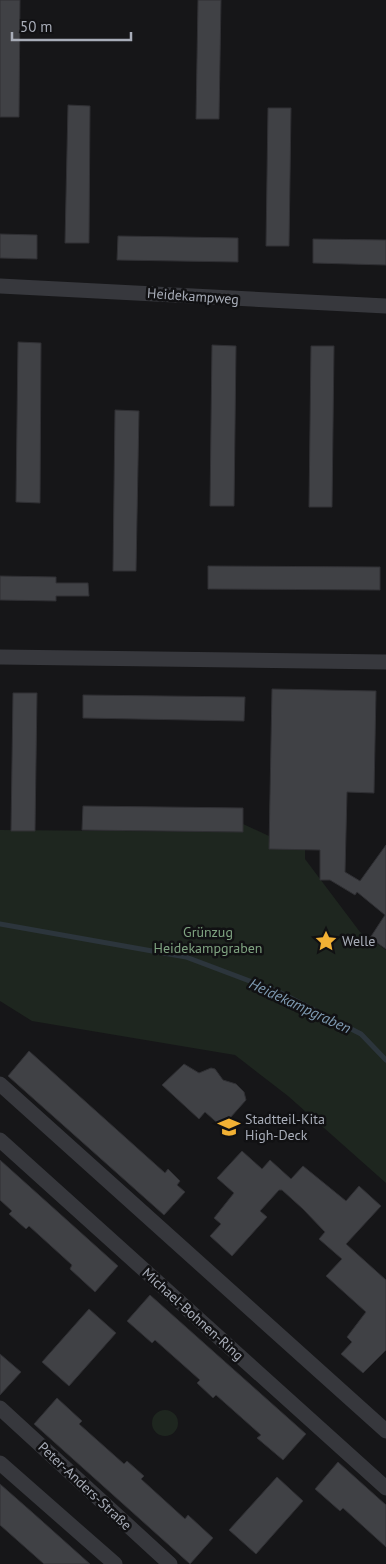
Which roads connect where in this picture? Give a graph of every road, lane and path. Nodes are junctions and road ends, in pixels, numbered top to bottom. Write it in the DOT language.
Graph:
graph roads {
  1 [pos="0,286"];
  2 [pos="386,306"];
  3 [pos="0,657"];
  4 [pos="386,662"];
  5 [pos="0,1084"];
  6 [pos="0,1140"];
  7 [pos="0,1408"];
  8 [pos="386,1431"];
  9 [pos="0,1463"];
  10 [pos="386,1488"];
  11 [pos="115,1564"];
  12 [pos="170,1564"];
  1 -- 2 [label="street, Heidekampweg"];
  3 -- 4 [label="street"];
  5 -- 8 [label="street"];
  6 -- 10 [label="street, Michael-Bohnen-Ring"];
  7 -- 12 [label="street, Peter-Anders-Straße"];
  9 -- 11 [label="street"];
}
